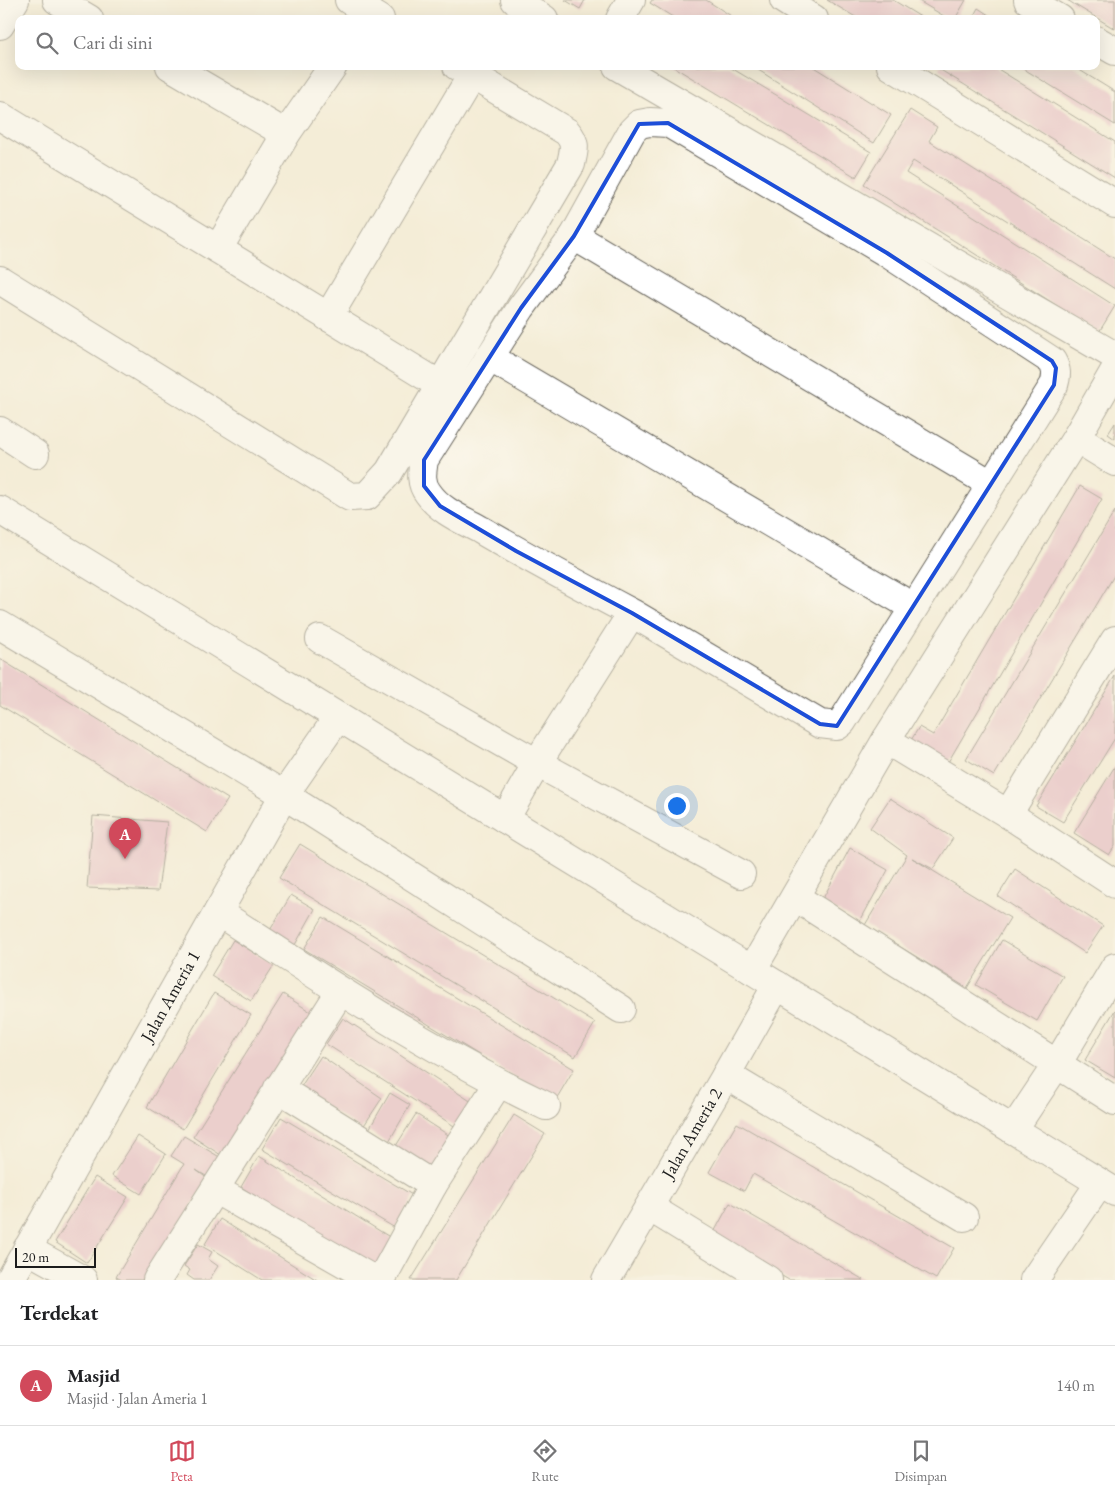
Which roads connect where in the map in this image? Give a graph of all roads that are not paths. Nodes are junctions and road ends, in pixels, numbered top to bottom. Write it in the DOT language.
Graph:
graph roads {
  1 [pos="15,0"];
  2 [pos="57,0"];
  3 [pos="515,0"];
  4 [pos="631,0"];
  5 [pos="784,0"];
  6 [pos="1028,0"];
  7 [pos="82,15"];
  8 [pos="538,15"];
  9 [pos="622,15"];
  10 [pos="808,15"];
  11 [pos="1053,15"];
  12 [pos="0,25"];
  13 [pos="1100,42"];
  14 [pos="1115,51"];
  15 [pos="177,70"];
  16 [pos="330,70"];
  17 [pos="624,70"];
  18 [pos="897,70"];
  19 [pos="465,71"];
  20 [pos="0,116"];
  21 [pos="286,134"];
  22 [pos="1115,204"];
  23 [pos="574,236"];
  24 [pos="218,249"];
  25 [pos="0,280"];
  26 [pos="328,317"];
  27 [pos="1115,356"];
  28 [pos="489,357"];
  29 [pos="1115,370"];
  30 [pos="440,385"];
  31 [pos="0,431"];
  32 [pos="1076,438"];
  33 [pos="35,454"];
  34 [pos="1115,462"];
  35 [pos="991,484"];
  36 [pos="0,510"];
  37 [pos="913,607"];
  38 [pos="632,613"];
  39 [pos="0,625"];
  40 [pos="320,640"];
  41 [pos="1115,640"];
  42 [pos="338,717"];
  43 [pos="886,740"];
  44 [pos="537,763"];
  45 [pos="284,795"];
  46 [pos="1008,814"];
  47 [pos="505,819"];
  48 [pos="741,874"];
  49 [pos="1115,884"];
  50 [pos="795,897"];
  51 [pos="218,912"];
  52 [pos="1115,966"];
  53 [pos="752,970"];
  54 [pos="777,985"];
  55 [pos="340,992"];
  56 [pos="621,1009"];
  57 [pos="1057,1064"];
  58 [pos="726,1075"];
  59 [pos="498,1084"];
  60 [pos="278,1088"];
  61 [pos="1115,1101"];
  62 [pos="546,1106"];
  63 [pos="1013,1130"];
  64 [pos="433,1185"];
  65 [pos="1108,1188"];
  66 [pos="216,1190"];
  67 [pos="649,1208"];
  68 [pos="964,1217"];
  69 [pos="27,1249"];
  70 [pos="10,1280"];
  71 [pos="83,1280"];
  72 [pos="157,1280"];
  73 [pos="374,1280"];
  74 [pos="381,1280"];
  75 [pos="606,1280"];
  76 [pos="768,1280"];
  77 [pos="1034,1280"];
  1 -- 12 [label="street"];
  2 -- 7 [label="street"];
  3 -- 8 [label="street"];
  4 -- 9 [label="street"];
  5 -- 10 [label="street"];
  6 -- 11 [label="street"];
  13 -- 14 [label="street"];
  15 -- 21 [label="street"];
  16 -- 21 [label="street"];
  17 -- 27 [label="street"];
  18 -- 22 [label="street"];
  19 -- 26 [label="street"];
  19 -- 30 [label="street"];
  20 -- 24 [label="street"];
  21 -- 24 [label="street"];
  23 -- 28 [label="street"];
  23 -- 35 [label="street"];
  23 -- 35 [label="street"];
  24 -- 26 [label="street"];
  25 -- 30 [label="street"];
  26 -- 30 [label="street"];
  28 -- 37 [label="street"];
  28 -- 38 [label="street"];
  29 -- 32 [label="street"];
  31 -- 33 [label="street"];
  32 -- 34 [label="street"];
  32 -- 43 [label="street"];
  35 -- 37 [label="street"];
  36 -- 42 [label="street"];
  37 -- 38 [label="street"];
  38 -- 44 [label="street"];
  39 -- 45 [label="street"];
  40 -- 44 [label="street"];
  41 -- 46 [label="street"];
  42 -- 45 [label="street, Jalan Ameria 1"];
  42 -- 47 [label="street"];
  43 -- 46 [label="street"];
  43 -- 50 [label="street"];
  44 -- 47 [label="street"];
  44 -- 48 [label="street"];
  45 -- 51 [label="street, Jalan Ameria 1"];
  45 -- 56 [label="street"];
  46 -- 49 [label="street"];
  47 -- 53 [label="street"];
  50 -- 53 [label="street"];
  50 -- 57 [label="street"];
  51 -- 55 [label="street"];
  51 -- 69 [label="street, Jalan Ameria 1"];
  52 -- 57 [label="street"];
  53 -- 54 [label="street"];
  54 -- 58 [label="street, Jalan Ameria 2"];
  54 -- 63 [label="street"];
  55 -- 59 [label="street"];
  55 -- 60 [label="street"];
  57 -- 61 [label="street"];
  57 -- 63 [label="street"];
  58 -- 67 [label="street, Jalan Ameria 2"];
  58 -- 68 [label="street"];
  59 -- 62 [label="street"];
  59 -- 64 [label="street"];
  60 -- 64 [label="street"];
  60 -- 66 [label="street"];
  63 -- 65 [label="street"];
  64 -- 74 [label="street"];
  65 -- 77 [label="street"];
  66 -- 72 [label="street"];
  66 -- 73 [label="street"];
  67 -- 75 [label="street, Jalan Ameria 2"];
  67 -- 76 [label="street"];
  69 -- 70 [label="street, Jalan Ameria 1"];
  69 -- 71 [label="street"];
}
